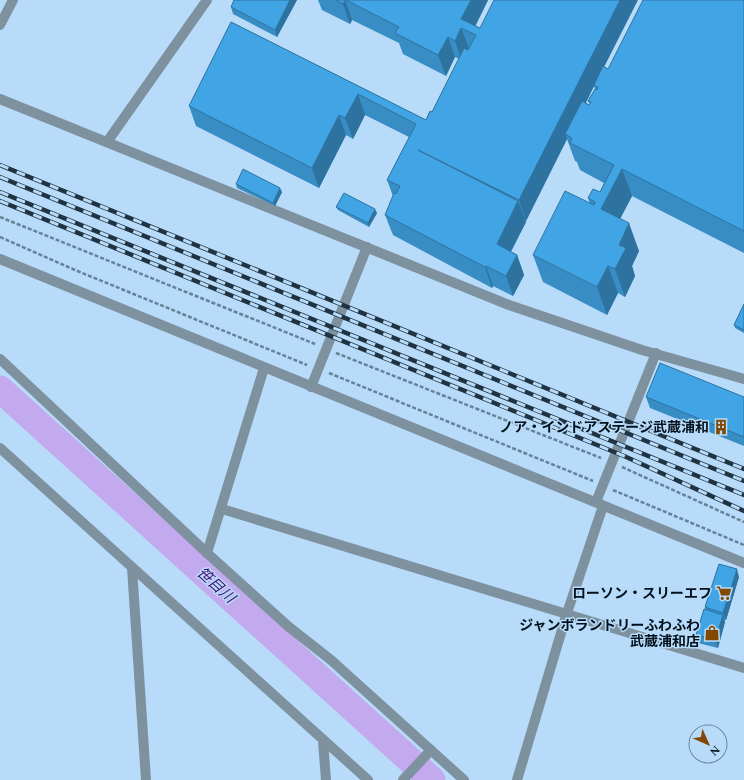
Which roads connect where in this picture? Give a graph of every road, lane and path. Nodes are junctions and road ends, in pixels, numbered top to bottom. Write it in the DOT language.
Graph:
graph roads {
  1 [pos="13,0"];
  2 [pos="207,0"];
  3 [pos="0,25"];
  4 [pos="0,99"];
  5 [pos="107,142"];
  6 [pos="0,217"];
  7 [pos="0,237"];
  8 [pos="367,247"];
  9 [pos="0,259"];
  10 [pos="326,349"];
  11 [pos="656,353"];
  12 [pos="0,359"];
  13 [pos="311,367"];
  14 [pos="264,368"];
  15 [pos="326,373"];
  16 [pos="744,379"];
  17 [pos="311,387"];
  18 [pos="0,448"];
  19 [pos="612,463"];
  20 [pos="599,484"];
  21 [pos="609,488"];
  22 [pos="599,504"];
  23 [pos="222,509"];
  24 [pos="744,522"];
  25 [pos="744,544"];
  26 [pos="207,553"];
  27 [pos="744,563"];
  28 [pos="132,568"];
  29 [pos="567,613"];
  30 [pos="744,668"];
  31 [pos="322,741"];
  32 [pos="428,753"];
  33 [pos="146,780"];
  34 [pos="326,780"];
  35 [pos="368,780"];
  36 [pos="403,780"];
  37 [pos="464,780"];
  38 [pos="517,780"];
  1 -- 3 [label="street"];
  2 -- 5 [label="street"];
  4 -- 5 [label="street"];
  5 -- 8 [label="street"];
  6 -- 10 [label="path"];
  7 -- 13 [label="path"];
  8 -- 10 [label="street"];
  8 -- 11 [label="street"];
  9 -- 14 [label="street"];
  10 -- 17 [label="street"];
  10 -- 19 [label="path"];
  11 -- 16 [label="street"];
  11 -- 19 [label="street"];
  12 -- 26 [label="street"];
  14 -- 17 [label="street"];
  14 -- 23 [label="street"];
  15 -- 20 [label="path"];
  17 -- 22 [label="street"];
  18 -- 28 [label="street"];
  19 -- 22 [label="street"];
  19 -- 24 [label="path"];
  21 -- 25 [label="path"];
  22 -- 27 [label="street"];
  22 -- 29 [label="street"];
  23 -- 26 [label="street"];
  23 -- 29 [label="street"];
  26 -- 32 [label="street"];
  28 -- 31 [label="street"];
  28 -- 33 [label="street"];
  29 -- 30 [label="street"];
  29 -- 38 [label="street"];
  31 -- 34 [label="street"];
  31 -- 35 [label="street"];
  32 -- 36 [label="street"];
  32 -- 37 [label="street"];
}
